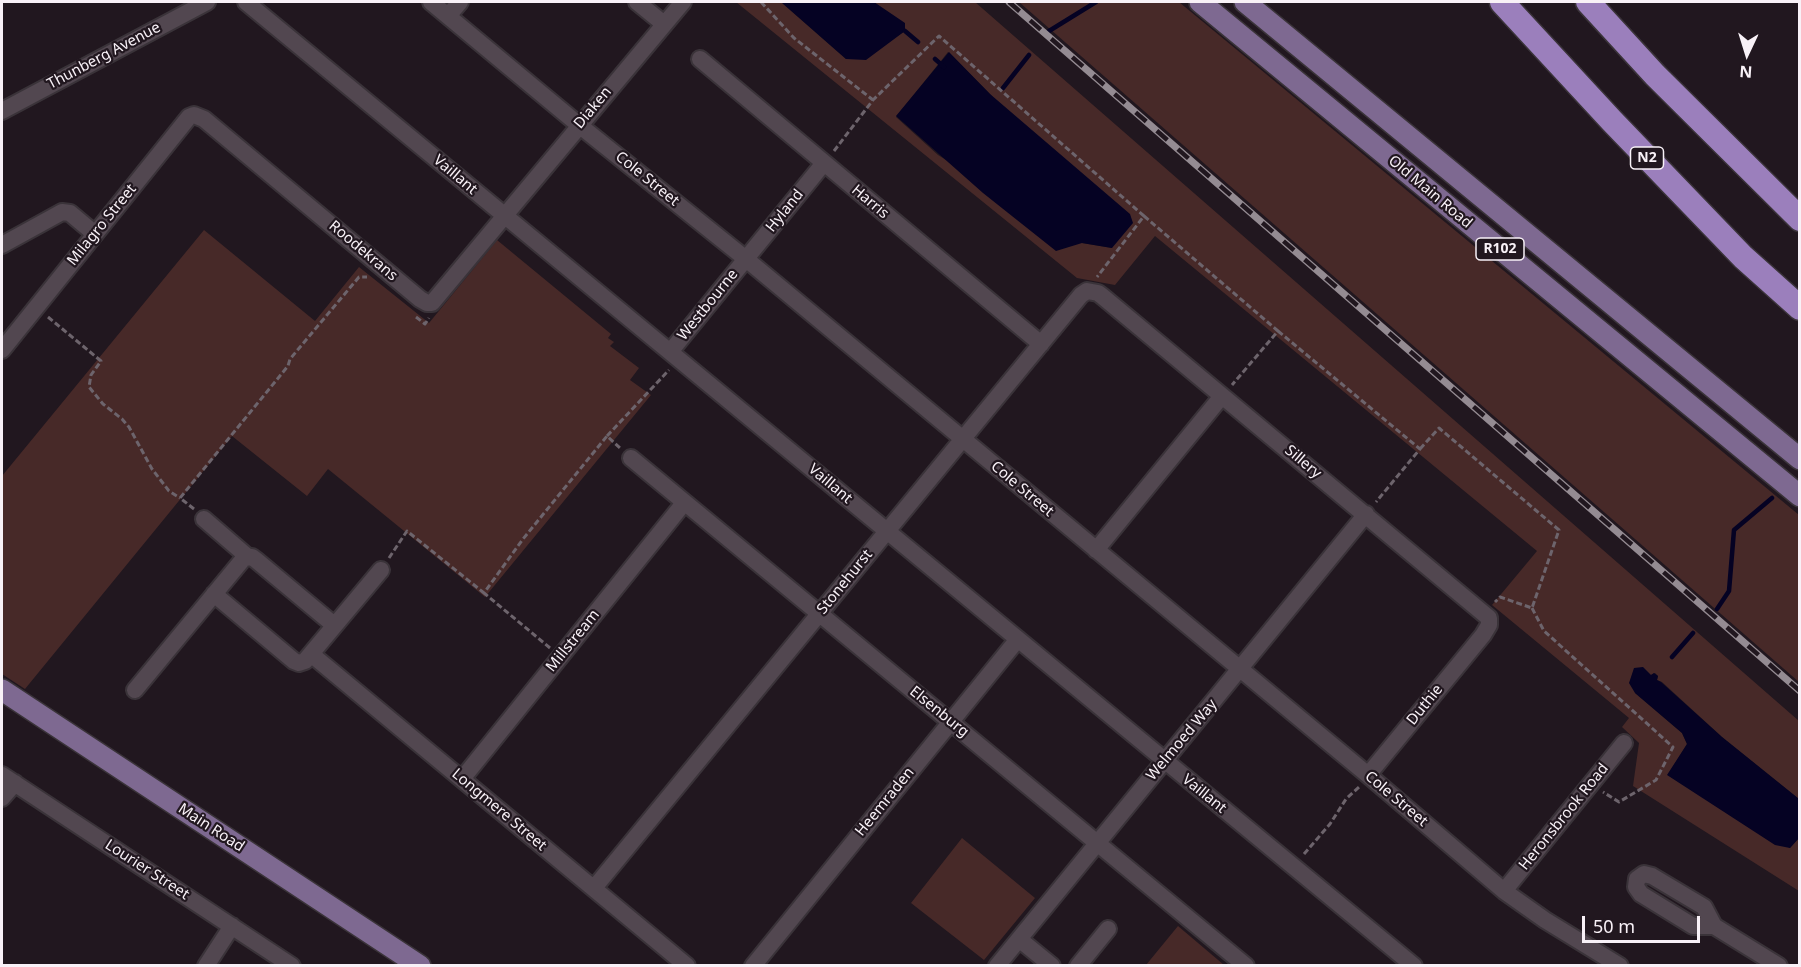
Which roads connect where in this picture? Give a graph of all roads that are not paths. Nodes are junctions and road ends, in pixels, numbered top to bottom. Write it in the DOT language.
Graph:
graph roads {
  1 [pos="207,2"];
  2 [pos="246,2"];
  3 [pos="431,2"];
  4 [pos="460,2"];
  5 [pos="637,2"];
  6 [pos="683,2"];
  7 [pos="1200,2"];
  8 [pos="1245,2"];
  9 [pos="1502,2"];
  10 [pos="1588,2"];
  11 [pos="448,16"];
  12 [pos="664,24"];
  13 [pos="700,59"];
  14 [pos="2,111"];
  15 [pos="208,122"];
  16 [pos="579,125"];
  17 [pos="824,163"];
  18 [pos="504,216"];
  19 [pos="1800,219"];
  20 [pos="95,234"];
  21 [pos="2,245"];
  22 [pos="746,259"];
  23 [pos="1095,293"];
  24 [pos="1800,308"];
  25 [pos="1041,344"];
  26 [pos="2,350"];
  27 [pos="675,355"];
  28 [pos="1222,396"];
  29 [pos="963,440"];
  30 [pos="631,458"];
  31 [pos="1800,459"];
  32 [pos="1800,496"];
  33 [pos="684,503"];
  34 [pos="1366,514"];
  35 [pos="204,519"];
  36 [pos="887,531"];
  37 [pos="1096,550"];
  38 [pos="248,557"];
  39 [pos="381,570"];
  40 [pos="214,594"];
  41 [pos="819,614"];
  42 [pos="334,625"];
  43 [pos="1483,634"];
  44 [pos="1018,639"];
  45 [pos="311,654"];
  46 [pos="1240,669"];
  47 [pos="2,690"];
  48 [pos="135,690"];
  49 [pos="951,722"];
  50 [pos="1624,743"];
  51 [pos="1164,761"];
  52 [pos="1368,775"];
  53 [pos="8,779"];
  54 [pos="462,779"];
  55 [pos="2,798"];
  56 [pos="1097,843"];
  57 [pos="594,888"];
  58 [pos="1504,891"];
  59 [pos="232,926"];
  60 [pos="1714,926"];
  61 [pos="1108,929"];
  62 [pos="1019,939"];
  63 [pos="206,966"];
  64 [pos="292,966"];
  65 [pos="420,966"];
  66 [pos="687,966"];
  67 [pos="753,966"];
  68 [pos="997,966"];
  69 [pos="1052,966"];
  70 [pos="1078,966"];
  71 [pos="1246,966"];
  72 [pos="1414,966"];
  73 [pos="1620,966"];
  74 [pos="1779,966"];
  1 -- 14 [label="street, Thunberg Avenue"];
  2 -- 18 [label="street, Vaillant"];
  3 -- 11 [label="street, Cole Street"];
  4 -- 11 [label="street"];
  5 -- 12 [label="street"];
  6 -- 12 [label="street, Diaken"];
  7 -- 32 [label="main road, Old Main Road / R102"];
  8 -- 31 [label="main road, Old Main Road / R102"];
  9 -- 24 [label="highway, N2"];
  10 -- 19 [label="highway"];
  11 -- 16 [label="street, Cole Street"];
  12 -- 16 [label="street, Diaken"];
  13 -- 17 [label="street, Harris"];
  15 -- 18 [label="street, Roodekrans"];
  15 -- 20 [label="street, Milagro Street"];
  16 -- 18 [label="street, Diaken"];
  16 -- 22 [label="street, Cole Street"];
  17 -- 22 [label="street, Hyland"];
  17 -- 25 [label="street, Harris"];
  18 -- 27 [label="street, Vaillant"];
  20 -- 21 [label="street"];
  20 -- 26 [label="street, Milagro Street"];
  22 -- 27 [label="street, Westbourne"];
  22 -- 29 [label="street, Cole Street"];
  23 -- 25 [label="street, Stonehurst"];
  23 -- 28 [label="street, Sillery"];
  25 -- 29 [label="street, Stonehurst"];
  27 -- 36 [label="street, Vaillant"];
  28 -- 34 [label="street, Sillery"];
  28 -- 37 [label="street"];
  29 -- 36 [label="street, Stonehurst"];
  29 -- 37 [label="street, Cole Street"];
  30 -- 33 [label="street, Elsenburg"];
  33 -- 41 [label="street, Elsenburg"];
  33 -- 54 [label="street, Millstream"];
  34 -- 43 [label="street, Sillery"];
  34 -- 46 [label="street, Welmoed Way"];
  35 -- 38 [label="street"];
  36 -- 41 [label="street, Stonehurst"];
  36 -- 44 [label="street, Vaillant"];
  37 -- 46 [label="street, Cole Street"];
  38 -- 40 [label="street"];
  38 -- 42 [label="street"];
  39 -- 42 [label="street"];
  40 -- 45 [label="street"];
  40 -- 48 [label="street"];
  41 -- 49 [label="street, Elsenburg"];
  41 -- 57 [label="street, Stonehurst"];
  42 -- 45 [label="street"];
  43 -- 52 [label="street, Duthie"];
  44 -- 49 [label="street, Heemraden"];
  44 -- 51 [label="street, Vaillant"];
  45 -- 54 [label="street, Longmere Street"];
  46 -- 51 [label="street, Welmoed Way"];
  46 -- 52 [label="street, Cole Street"];
  47 -- 65 [label="main road, Main Road"];
  49 -- 56 [label="street, Elsenburg"];
  49 -- 67 [label="street, Heemraden"];
  50 -- 58 [label="street, Heronsbrook Road"];
  51 -- 56 [label="street, Welmoed Way"];
  51 -- 72 [label="street, Vaillant"];
  52 -- 58 [label="street, Cole Street"];
  53 -- 55 [label="street"];
  53 -- 59 [label="street, Lourier Street"];
  54 -- 57 [label="street, Longmere Street"];
  56 -- 62 [label="street, Welmoed Way"];
  56 -- 71 [label="street, Elsenburg"];
  57 -- 66 [label="street, Longmere Street"];
  58 -- 73 [label="street, Cole Street"];
  59 -- 63 [label="street"];
  59 -- 64 [label="street, Lourier Street"];
  60 -- 74 [label="street"];
  61 -- 70 [label="street"];
  62 -- 68 [label="street, Welmoed Way"];
  62 -- 69 [label="street"];
}
